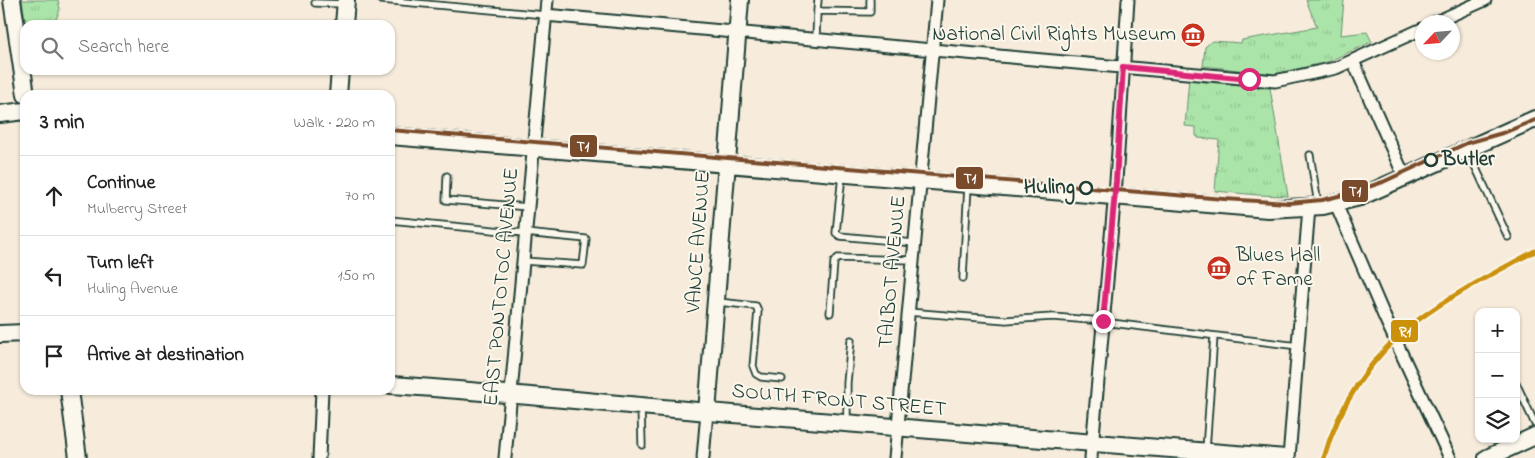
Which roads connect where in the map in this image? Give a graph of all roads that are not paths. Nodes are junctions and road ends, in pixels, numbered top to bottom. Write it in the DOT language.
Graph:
graph roads {
  1 [pos="12,0"];
  2 [pos="381,0"];
  3 [pos="547,0"];
  4 [pos="740,0"];
  5 [pos="818,0"];
  6 [pos="870,0"];
  7 [pos="937,0"];
  8 [pos="1128,0"];
  9 [pos="1485,0"];
  10 [pos="346,2"];
  11 [pos="315,4"];
  12 [pos="817,11"];
  13 [pos="545,15"];
  14 [pos="1452,15"];
  15 [pos="344,20"];
  16 [pos="737,32"];
  17 [pos="1415,32"];
  18 [pos="816,39"];
  19 [pos="933,51"];
  20 [pos="20,54"];
  21 [pos="1353,62"];
  22 [pos="1123,67"];
  23 [pos="23,75"];
  24 [pos="340,75"];
  25 [pos="25,90"];
  26 [pos="338,90"];
  27 [pos="20,112"];
  28 [pos="0,114"];
  29 [pos="1535,119"];
  30 [pos="395,136"];
  31 [pos="533,148"];
  32 [pos="1467,150"];
  33 [pos="1310,155"];
  34 [pos="726,164"];
  35 [pos="842,173"];
  36 [pos="447,176"];
  37 [pos="1405,178"];
  38 [pos="920,180"];
  39 [pos="968,184"];
  40 [pos="1114,196"];
  41 [pos="1336,204"];
  42 [pos="528,207"];
  43 [pos="1314,207"];
  44 [pos="395,221"];
  45 [pos="525,234"];
  46 [pos="1508,237"];
  47 [pos="914,243"];
  48 [pos="913,260"];
  49 [pos="523,261"];
  50 [pos="963,278"];
  51 [pos="716,301"];
  52 [pos="908,312"];
  53 [pos="830,313"];
  54 [pos="1103,321"];
  55 [pos="20,333"];
  56 [pos="0,334"];
  57 [pos="1214,336"];
  58 [pos="851,340"];
  59 [pos="1298,346"];
  60 [pos="782,379"];
  61 [pos="395,385"];
  62 [pos="1520,392"];
  63 [pos="511,393"];
  64 [pos="70,395"];
  65 [pos="322,395"];
  66 [pos="641,406"];
  67 [pos="707,412"];
  68 [pos="847,422"];
  69 [pos="1535,424"];
  70 [pos="898,426"];
  71 [pos="1535,436"];
  72 [pos="642,445"];
  73 [pos="1092,451"];
  74 [pos="1206,452"];
  75 [pos="78,458"];
  76 [pos="319,458"];
  77 [pos="505,458"];
  78 [pos="703,458"];
  79 [pos="895,458"];
  80 [pos="1286,458"];
  81 [pos="1290,458"];
  82 [pos="1450,458"];
  83 [pos="1487,458"];
  1 -- 20 [label="main road"];
  2 -- 13 [label="lane"];
  3 -- 13 [label="street, EAST PONTOTOC AVENUE"];
  4 -- 16 [label="main road, VANCE AVENUE"];
  5 -- 12 [label="lane"];
  6 -- 12 [label="lane"];
  7 -- 19 [label="street, TALBOT AVENUE"];
  8 -- 22 [label="street"];
  9 -- 14 [label="street"];
  10 -- 11 [label="lane"];
  10 -- 15 [label="main road"];
  12 -- 18 [label="lane"];
  13 -- 16 [label="street"];
  13 -- 31 [label="street, EAST PONTOTOC AVENUE"];
  16 -- 18 [label="street"];
  16 -- 34 [label="main road, VANCE AVENUE"];
  17 -- 21 [label="street"];
  18 -- 19 [label="street"];
  19 -- 22 [label="street"];
  19 -- 38 [label="street, TALBOT AVENUE"];
  21 -- 22 [label="street"];
  21 -- 37 [label="street"];
  22 -- 40 [label="street"];
  23 -- 25 [label="main road"];
  24 -- 26 [label="main road"];
  27 -- 28 [label="main road"];
  29 -- 32 [label="main road"];
  30 -- 31 [label="main road"];
  31 -- 34 [label="main road"];
  31 -- 42 [label="street, EAST PONTOTOC AVENUE"];
  32 -- 37 [label="main road"];
  32 -- 46 [label="lane"];
  33 -- 43 [label="lane"];
  34 -- 35 [label="main road"];
  34 -- 51 [label="main road, VANCE AVENUE"];
  35 -- 38 [label="main road"];
  35 -- 47 [label="lane"];
  36 -- 42 [label="lane"];
  37 -- 41 [label="main road"];
  38 -- 39 [label="main road"];
  38 -- 47 [label="street, TALBOT AVENUE"];
  39 -- 40 [label="main road"];
  39 -- 50 [label="lane"];
  40 -- 43 [label="main road"];
  40 -- 54 [label="street"];
  41 -- 43 [label="main road"];
  41 -- 82 [label="street"];
  42 -- 45 [label="street, EAST PONTOTOC AVENUE"];
  43 -- 59 [label="street"];
  44 -- 45 [label="lane"];
  45 -- 49 [label="street, EAST PONTOTOC AVENUE"];
  45 -- 49 [label="lane"];
  47 -- 48 [label="street, TALBOT AVENUE"];
  48 -- 52 [label="street, TALBOT AVENUE"];
  48 -- 53 [label="lane"];
  49 -- 63 [label="street, EAST PONTOTOC AVENUE"];
  51 -- 60 [label="lane"];
  51 -- 67 [label="main road, VANCE AVENUE"];
  52 -- 54 [label="lane"];
  52 -- 70 [label="street, TALBOT AVENUE"];
  54 -- 57 [label="lane"];
  54 -- 73 [label="street"];
  55 -- 56 [label="main road"];
  57 -- 59 [label="lane"];
  57 -- 74 [label="lane"];
  58 -- 68 [label="lane"];
  59 -- 81 [label="street"];
  61 -- 63 [label="main road, SOUTH FRONT STREET"];
  62 -- 69 [label="lane"];
  63 -- 66 [label="main road, SOUTH FRONT STREET"];
  63 -- 77 [label="street, EAST PONTOTOC AVENUE"];
  64 -- 75 [label="main road"];
  65 -- 76 [label="street"];
  66 -- 67 [label="main road, SOUTH FRONT STREET"];
  66 -- 72 [label="lane"];
  67 -- 68 [label="main road, SOUTH FRONT STREET"];
  67 -- 78 [label="street, VANCE AVENUE"];
  68 -- 70 [label="main road, SOUTH FRONT STREET"];
  70 -- 73 [label="main road, SOUTH FRONT STREET"];
  70 -- 79 [label="street, TALBOT AVENUE"];
  71 -- 83 [label="main road"];
  73 -- 74 [label="main road, SOUTH FRONT STREET"];
  74 -- 80 [label="main road, SOUTH FRONT STREET"];
}
